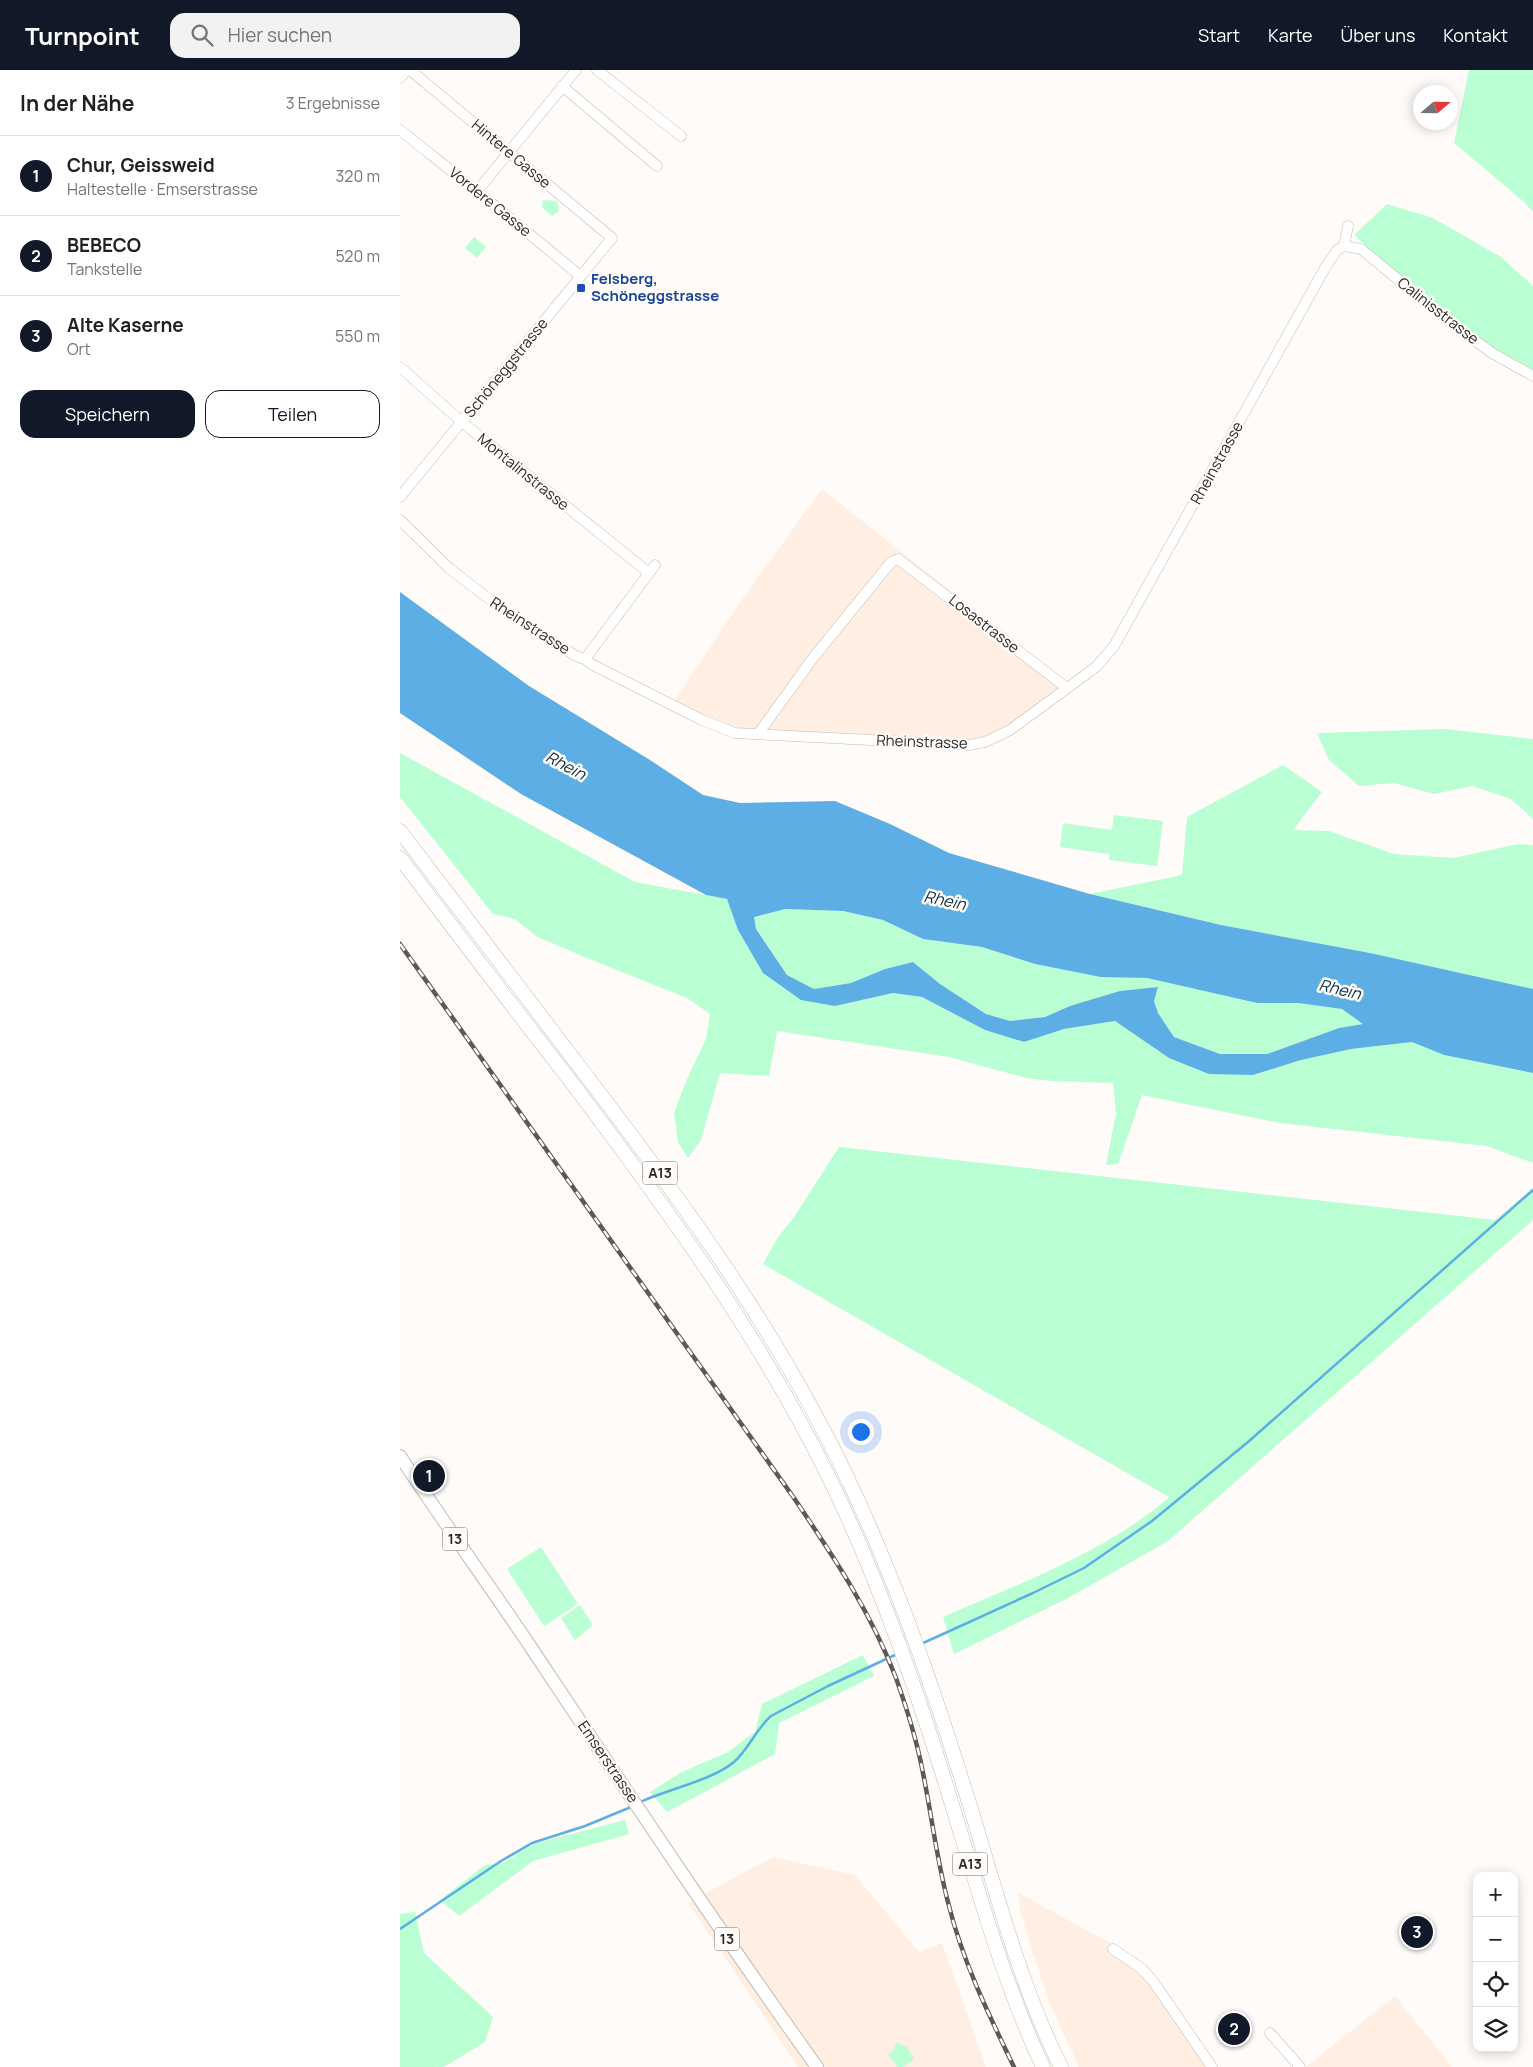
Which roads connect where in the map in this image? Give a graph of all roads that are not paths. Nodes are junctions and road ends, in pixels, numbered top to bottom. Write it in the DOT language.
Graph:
graph roads {
  1 [pos="408,70"];
  2 [pos="576,70"];
  3 [pos="597,70"];
  4 [pos="400,78"];
  5 [pos="562,86"];
  6 [pos="400,130"];
  7 [pos="681,136"];
  8 [pos="509,152"];
  9 [pos="657,166"];
  10 [pos="478,190"];
  11 [pos="1348,226"];
  12 [pos="612,238"];
  13 [pos="1344,246"];
  14 [pos="580,276"];
  15 [pos="400,367"];
  16 [pos="1533,376"];
  17 [pos="463,423"];
  18 [pos="400,497"];
  19 [pos="400,520"];
  20 [pos="586,659"];
  21 [pos="1067,688"];
  22 [pos="758,734"];
  23 [pos="400,831"];
  24 [pos="400,858"];
  25 [pos="400,1456"];
  26 [pos="1113,1949"];
  27 [pos="1270,2033"];
  28 [pos="817,2067"];
  29 [pos="1043,2067"];
  30 [pos="1061,2067"];
  31 [pos="1212,2067"];
  32 [pos="1300,2067"];
  1 -- 4 [label="street"];
  1 -- 8 [label="street, Hintere Gasse"];
  2 -- 5 [label="street"];
  3 -- 7 [label="street"];
  5 -- 8 [label="street"];
  5 -- 9 [label="street"];
  6 -- 10 [label="street, Vordere Gasse"];
  8 -- 10 [label="street"];
  8 -- 12 [label="street, Hintere Gasse"];
  10 -- 14 [label="street, Vordere Gasse"];
  11 -- 13 [label="street"];
  12 -- 14 [label="street, Schöneggstrasse"];
  13 -- 16 [label="street, Calinisstrasse"];
  13 -- 21 [label="street, Rheinstrasse"];
  14 -- 17 [label="street, Schöneggstrasse"];
  15 -- 17 [label="street, Montalinstrasse"];
  17 -- 18 [label="street, Schöneggstrasse"];
  17 -- 20 [label="street, Montalinstrasse"];
  19 -- 20 [label="street, Rheinstrasse"];
  20 -- 22 [label="street, Rheinstrasse"];
  21 -- 22 [label="street, Rheinstrasse"];
  21 -- 22 [label="street, Losastrasse"];
  23 -- 30 [label="highway, A13"];
  24 -- 29 [label="highway, A13"];
  25 -- 28 [label="main road, Emserstrasse / 13"];
  26 -- 31 [label="street"];
  27 -- 32 [label="street"];
}
